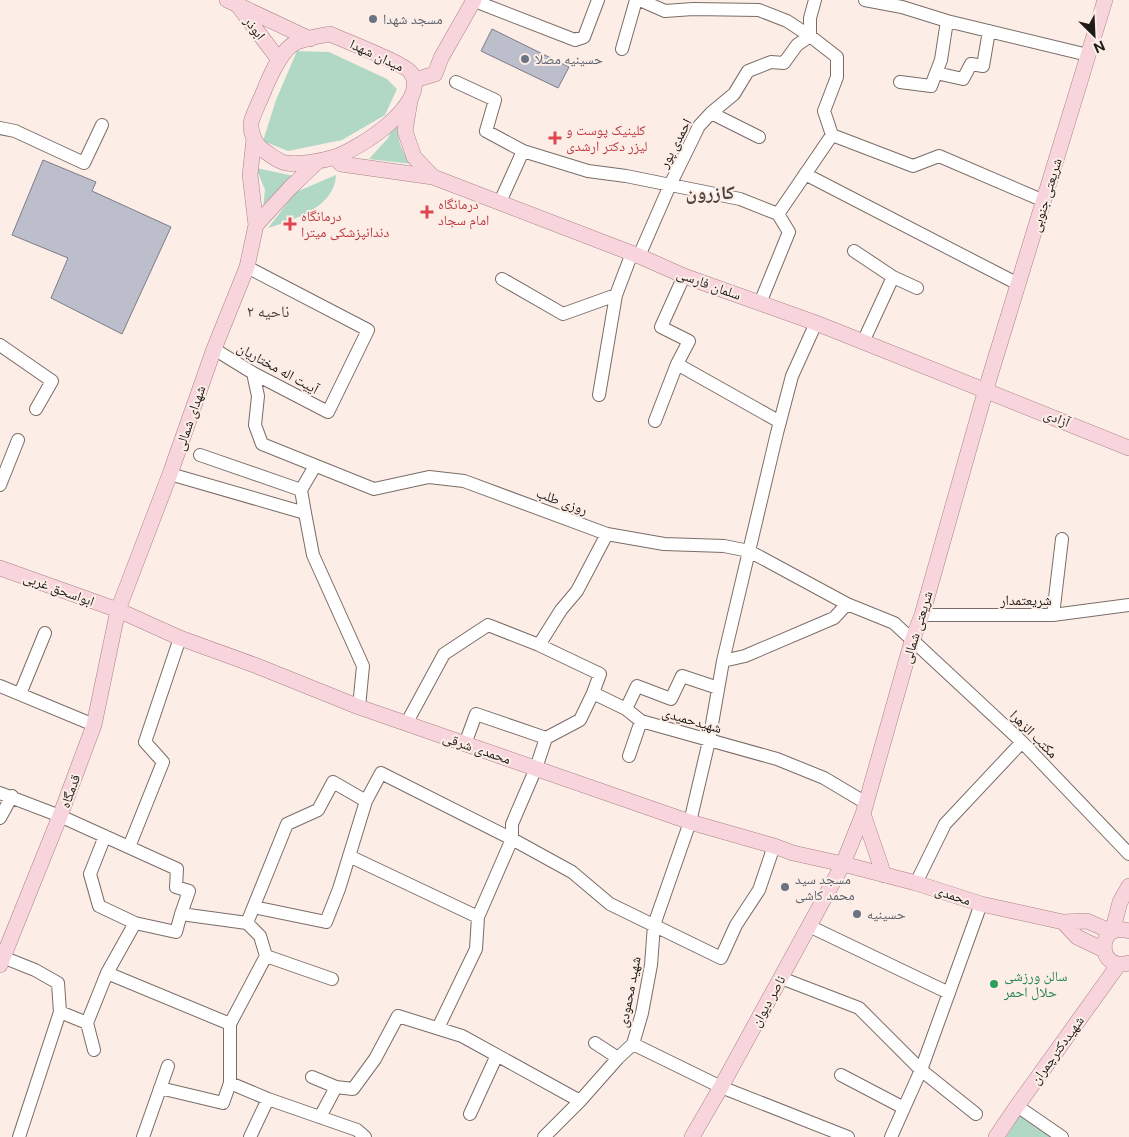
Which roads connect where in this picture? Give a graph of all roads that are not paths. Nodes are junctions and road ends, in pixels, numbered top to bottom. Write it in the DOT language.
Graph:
graph roads {
  1 [pos="473,0"];
  2 [pos="598,0"];
  3 [pos="636,0"];
  4 [pos="640,0"];
  5 [pos="815,0"];
  6 [pos="865,0"];
  7 [pos="1105,0"];
  8 [pos="233,3"];
  9 [pos="947,21"];
  10 [pos="989,31"];
  11 [pos="810,36"];
  12 [pos="310,38"];
  13 [pos="622,49"];
  14 [pos="1088,55"];
  15 [pos="279,60"];
  16 [pos="936,73"];
  17 [pos="415,78"];
  18 [pos="456,82"];
  19 [pos="900,82"];
  20 [pos="410,101"];
  21 [pos="711,113"];
  22 [pos="102,125"];
  23 [pos="0,128"];
  24 [pos="832,135"];
  25 [pos="759,137"];
  26 [pos="254,139"];
  27 [pos="523,151"];
  28 [pos="335,157"];
  29 [pos="318,162"];
  30 [pos="805,174"];
  31 [pos="433,177"];
  32 [pos="670,185"];
  33 [pos="1044,201"];
  34 [pos="500,202"];
  35 [pos="778,214"];
  36 [pos="256,225"];
  37 [pos="854,251"];
  38 [pos="635,254"];
  39 [pos="248,267"];
  40 [pos="684,276"];
  41 [pos="893,277"];
  42 [pos="502,279"];
  43 [pos="1018,284"];
  44 [pos="917,288"];
  45 [pos="616,295"];
  46 [pos="760,303"];
  47 [pos="816,323"];
  48 [pos="863,342"];
  49 [pos="0,345"];
  50 [pos="214,349"];
  51 [pos="677,364"];
  52 [pos="253,373"];
  53 [pos="986,389"];
  54 [pos="599,394"];
  55 [pos="36,409"];
  56 [pos="655,421"];
  57 [pos="780,422"];
  58 [pos="18,440"];
  59 [pos="1129,448"];
  60 [pos="200,455"];
  61 [pos="315,466"];
  62 [pos="170,474"];
  63 [pos="0,485"];
  64 [pos="300,490"];
  65 [pos="305,513"];
  66 [pos="607,534"];
  67 [pos="1062,539"];
  68 [pos="749,552"];
  69 [pos="0,568"];
  70 [pos="847,604"];
  71 [pos="1129,605"];
  72 [pos="118,610"];
  73 [pos="922,614"];
  74 [pos="1053,615"];
  75 [pos="45,633"];
  76 [pos="180,638"];
  77 [pos="912,641"];
  78 [pos="538,645"];
  79 [pos="723,661"];
  80 [pos="0,686"];
  81 [pos="718,688"];
  82 [pos="593,693"];
  83 [pos="20,694"];
  84 [pos="359,707"];
  85 [pos="626,709"];
  86 [pos="641,721"];
  87 [pos="406,724"];
  88 [pos="94,725"];
  89 [pos="546,738"];
  90 [pos="709,741"];
  91 [pos="1022,742"];
  92 [pos="465,744"];
  93 [pos="629,756"];
  94 [pos="536,768"];
  95 [pos="6,794"];
  96 [pos="366,802"];
  97 [pos="864,808"];
  98 [pos="60,816"];
  99 [pos="0,818"];
  100 [pos="690,822"];
  101 [pos="105,836"];
  102 [pos="512,839"];
  103 [pos="774,846"];
  104 [pos="129,847"];
  105 [pos="1129,854"];
  106 [pos="349,856"];
  107 [pos="843,864"];
  108 [pos="884,875"];
  109 [pos="916,883"];
  110 [pos="1129,886"];
  111 [pos="980,904"];
  112 [pos="254,907"];
  113 [pos="181,914"];
  114 [pos="478,917"];
  115 [pos="136,922"];
  116 [pos="247,922"];
  117 [pos="1063,922"];
  118 [pos="654,925"];
  119 [pos="809,926"];
  120 [pos="1129,931"];
  121 [pos="1112,932"];
  122 [pos="1104,950"];
  123 [pos="266,956"];
  124 [pos="1,960"];
  125 [pos="1126,964"];
  126 [pos="107,973"];
  127 [pos="781,978"];
  128 [pos="332,979"];
  129 [pos="949,993"];
  130 [pos="60,1012"];
  131 [pos="87,1023"];
  132 [pos="230,1024"];
  133 [pos="438,1028"];
  134 [pos="595,1043"];
  135 [pos="633,1044"];
  136 [pos="94,1050"];
  137 [pos="497,1055"];
  138 [pos="618,1058"];
  139 [pos="168,1066"];
  140 [pos="921,1070"];
  141 [pos="842,1076"];
  142 [pos="312,1077"];
  143 [pos="230,1083"];
  144 [pos="336,1087"];
  145 [pos="160,1088"];
  146 [pos="721,1088"];
  147 [pos="268,1099"];
  148 [pos="580,1100"];
  149 [pos="1017,1106"];
  150 [pos="904,1108"];
  151 [pos="470,1114"];
  152 [pos="976,1114"];
  153 [pos="320,1117"];
  154 [pos="20,1137"];
  155 [pos="143,1137"];
  156 [pos="250,1137"];
  157 [pos="364,1137"];
  158 [pos="544,1137"];
  159 [pos="692,1137"];
  160 [pos="848,1137"];
  161 [pos="891,1137"];
  162 [pos="996,1137"];
  163 [pos="1062,1137"];
  1 -- 2 [label="street"];
  1 -- 17 [label="main road"];
  3 -- 13 [label="street"];
  4 -- 11 [label="street"];
  5 -- 11 [label="street"];
  6 -- 9 [label="street"];
  7 -- 14 [label="main road, شریعتی جنوبی"];
  8 -- 12 [label="main road"];
  8 -- 15 [label="main road, ابوذر"];
  9 -- 10 [label="street"];
  9 -- 16 [label="street"];
  10 -- 14 [label="street"];
  10 -- 16 [label="street"];
  11 -- 21 [label="street, احمدی پور"];
  11 -- 24 [label="street"];
  12 -- 15 [label="main road, میدان شهدا"];
  12 -- 17 [label="main road, میدان شهدا"];
  14 -- 33 [label="main road, شریعتی جنوبی"];
  15 -- 26 [label="main road, میدان شهدا"];
  16 -- 19 [label="street"];
  17 -- 20 [label="main road, میدان شهدا"];
  18 -- 27 [label="street"];
  20 -- 28 [label="main road"];
  20 -- 31 [label="main road, سلمان فارسی"];
  21 -- 25 [label="street"];
  21 -- 32 [label="street, احمدی پور"];
  22 -- 23 [label="street"];
  24 -- 30 [label="street"];
  24 -- 33 [label="street"];
  26 -- 29 [label="main road"];
  26 -- 36 [label="main road, میدان شهدا"];
  27 -- 32 [label="street"];
  27 -- 34 [label="street"];
  28 -- 29 [label="main road"];
  28 -- 31 [label="main road, سلمان فارسی"];
  29 -- 36 [label="main road"];
  30 -- 35 [label="street"];
  30 -- 43 [label="street"];
  31 -- 34 [label="main road, سلمان فارسی"];
  32 -- 35 [label="street"];
  32 -- 38 [label="street, احمدی پور"];
  33 -- 43 [label="main road, شریعتی جنوبی"];
  34 -- 38 [label="main road, سلمان فارسی"];
  35 -- 46 [label="street"];
  36 -- 39 [label="main road, شهدای شمالی"];
  37 -- 41 [label="street"];
  38 -- 40 [label="main road, سلمان فارسی"];
  38 -- 45 [label="street, احمدی پور"];
  39 -- 50 [label="main road, شهدای شمالی"];
  39 -- 52 [label="street, آییت اله مختاریان"];
  40 -- 46 [label="main road, سلمان فارسی"];
  40 -- 51 [label="street"];
  41 -- 44 [label="street"];
  41 -- 48 [label="street"];
  42 -- 45 [label="street"];
  43 -- 53 [label="main road, شریعتی جنوبی"];
  45 -- 54 [label="street, احمدی پور"];
  46 -- 47 [label="main road, سلمان فارسی"];
  47 -- 48 [label="main road, سلمان فارسی"];
  47 -- 57 [label="street, شهید محمودی"];
  48 -- 53 [label="main road, سلمان فارسی"];
  49 -- 55 [label="street"];
  50 -- 52 [label="street, آییت اله مختاریان"];
  50 -- 62 [label="main road, شهدای شمالی"];
  51 -- 56 [label="street"];
  51 -- 57 [label="street"];
  52 -- 61 [label="street, روزی طلب"];
  53 -- 59 [label="main road, آزادی"];
  53 -- 73 [label="main road, شریعتی شمالی"];
  57 -- 68 [label="street, شهید محمودی"];
  58 -- 63 [label="street"];
  60 -- 64 [label="street"];
  61 -- 64 [label="street"];
  61 -- 66 [label="street, روزی طلب"];
  62 -- 65 [label="street"];
  62 -- 72 [label="main road, شهدای شمالی"];
  64 -- 65 [label="street"];
  65 -- 84 [label="street"];
  66 -- 68 [label="street, روزی طلب"];
  66 -- 78 [label="street"];
  67 -- 74 [label="street"];
  68 -- 70 [label="street, روزی طلب"];
  68 -- 79 [label="street, شهید محمودی"];
  69 -- 72 [label="main road, ابواسحق غربی"];
  70 -- 77 [label="street, روزی طلب"];
  70 -- 79 [label="street"];
  71 -- 74 [label="street, شریعتمدار"];
  72 -- 76 [label="main road, محمدی شرقی"];
  72 -- 88 [label="main road, قدمگاه"];
  73 -- 74 [label="street, شریعتمدار"];
  73 -- 77 [label="main road, شریعتی شمالی"];
  75 -- 83 [label="street"];
  76 -- 84 [label="main road, محمدی شرقی"];
  76 -- 104 [label="street"];
  77 -- 91 [label="street, مکتب الزهرا"];
  77 -- 97 [label="main road, شریعتی شمالی"];
  78 -- 82 [label="street"];
  78 -- 87 [label="street"];
  79 -- 81 [label="street, شهید محمودی"];
  80 -- 83 [label="street"];
  81 -- 85 [label="street"];
  81 -- 90 [label="street, شهید محمودی"];
  82 -- 85 [label="street, شهیدحمیدی"];
  82 -- 89 [label="street"];
  83 -- 88 [label="street"];
  84 -- 87 [label="main road, محمدی شرقی"];
  85 -- 86 [label="street, شهیدحمیدی"];
  86 -- 90 [label="street, شهیدحمیدی"];
  86 -- 93 [label="street"];
  87 -- 92 [label="main road, محمدی شرقی"];
  88 -- 98 [label="main road, قدمگاه"];
  89 -- 92 [label="street"];
  89 -- 94 [label="street"];
  90 -- 97 [label="street, شهیدحمیدی"];
  90 -- 100 [label="street, شهید محمودی"];
  91 -- 105 [label="street, مکتب الزهرا"];
  91 -- 109 [label="street"];
  92 -- 94 [label="main road, محمدی شرقی"];
  94 -- 100 [label="main road, محمدی شرقی"];
  94 -- 102 [label="street"];
  95 -- 98 [label="street"];
  95 -- 99 [label="street"];
  96 -- 102 [label="street"];
  96 -- 106 [label="street"];
  96 -- 112 [label="street"];
  97 -- 107 [label="main road, شریعتی شمالی"];
  97 -- 108 [label="main road"];
  98 -- 101 [label="street"];
  98 -- 124 [label="main road, قدمگاه"];
  100 -- 103 [label="main road, محمدی شرقی"];
  100 -- 118 [label="street, شهید محمودی"];
  101 -- 104 [label="street"];
  101 -- 115 [label="street"];
  102 -- 114 [label="street"];
  102 -- 118 [label="street"];
  103 -- 107 [label="main road, محمدی شرقی"];
  103 -- 118 [label="street"];
  104 -- 113 [label="street"];
  106 -- 112 [label="street"];
  106 -- 114 [label="street"];
  107 -- 108 [label="main road, محمدی"];
  107 -- 119 [label="main road, ناصر دیوان"];
  108 -- 109 [label="main road, محمدی"];
  109 -- 111 [label="main road, محمدی"];
  110 -- 121 [label="main road"];
  111 -- 117 [label="main road, محمدی"];
  111 -- 129 [label="street"];
  112 -- 116 [label="street"];
  113 -- 115 [label="street"];
  113 -- 116 [label="street"];
  114 -- 133 [label="street"];
  115 -- 126 [label="street"];
  116 -- 123 [label="street"];
  117 -- 121 [label="main road, محمدی"];
  117 -- 122 [label="main road"];
  118 -- 135 [label="street, شهید محمودی"];
  119 -- 127 [label="main road, ناصر دیوان"];
  119 -- 129 [label="street"];
  120 -- 121 [label="main road"];
  121 -- 122 [label="main road"];
  122 -- 125 [label="main road"];
  123 -- 128 [label="street"];
  123 -- 132 [label="street"];
  124 -- 130 [label="street"];
  125 -- 149 [label="main road, شهیددکترچمران"];
  126 -- 131 [label="street"];
  126 -- 132 [label="street"];
  127 -- 140 [label="street"];
  127 -- 146 [label="main road, ناصر دیوان"];
  129 -- 140 [label="street"];
  130 -- 131 [label="street"];
  130 -- 154 [label="street"];
  131 -- 136 [label="street"];
  132 -- 143 [label="street"];
  133 -- 137 [label="street"];
  133 -- 144 [label="street"];
  134 -- 138 [label="street"];
  135 -- 138 [label="street, شهید محمودی"];
  135 -- 146 [label="street"];
  137 -- 148 [label="street"];
  137 -- 151 [label="street"];
  138 -- 148 [label="street, شهید محمودی"];
  139 -- 145 [label="street"];
  140 -- 150 [label="street"];
  140 -- 152 [label="street"];
  141 -- 150 [label="street"];
  142 -- 144 [label="street"];
  143 -- 145 [label="street"];
  143 -- 147 [label="street"];
  144 -- 153 [label="street"];
  145 -- 155 [label="street"];
  146 -- 159 [label="main road, ناصر دیوان"];
  146 -- 160 [label="street"];
  147 -- 153 [label="street"];
  147 -- 156 [label="street"];
  148 -- 158 [label="street, شهید محمودی"];
  149 -- 162 [label="main road, شهیددکترچمران"];
  149 -- 163 [label="street"];
  150 -- 161 [label="street"];
  153 -- 157 [label="street"];
}
